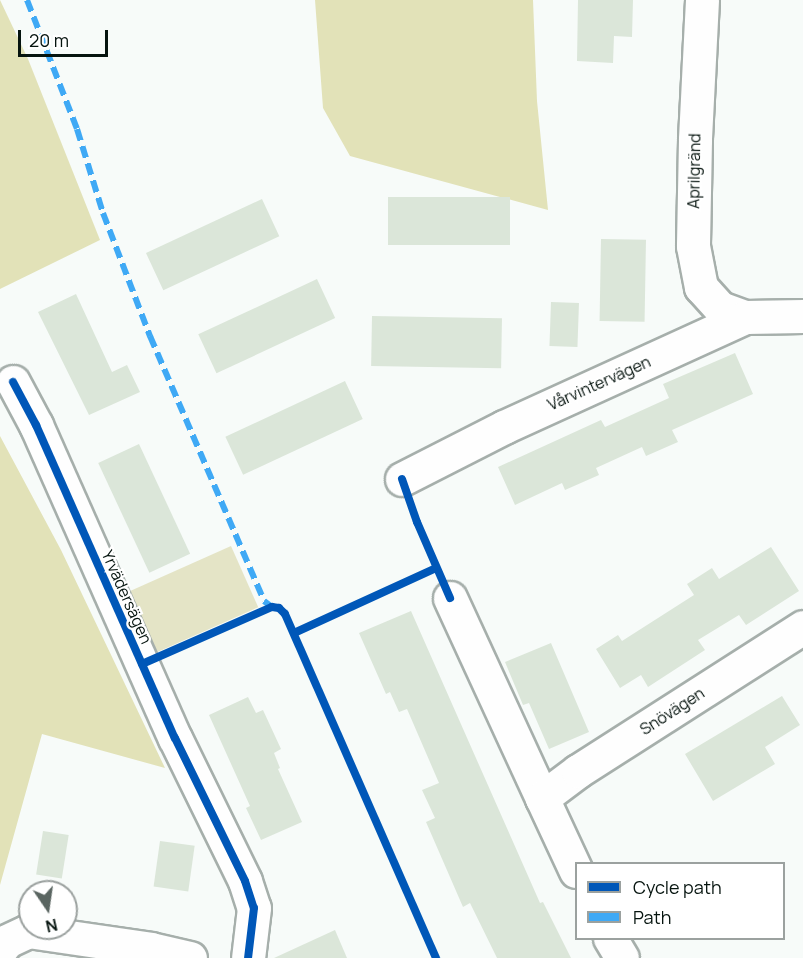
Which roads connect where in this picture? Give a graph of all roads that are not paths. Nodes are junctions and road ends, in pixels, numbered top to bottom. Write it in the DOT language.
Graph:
graph roads {
  1 [pos="702,0"];
  2 [pos="803,316"];
  3 [pos="745,317"];
  4 [pos="14,382"];
  5 [pos="402,479"];
  6 [pos="450,598"];
  7 [pos="803,627"];
  8 [pos="542,798"];
  9 [pos="575,869"];
  10 [pos="611,940"];
  11 [pos="0,950"];
  12 [pos="190,958"];
  13 [pos="248,958"];
  14 [pos="622,958"];
  1 -- 3 [label="street, Aprilgränd"];
  2 -- 3 [label="street, Vårvintervägen"];
  3 -- 5 [label="street, Vårvintervägen"];
  4 -- 13 [label="street, Yrvädersägen"];
  6 -- 8 [label="street"];
  7 -- 8 [label="street, Snövägen"];
  8 -- 9 [label="street"];
  10 -- 14 [label="street"];
  11 -- 12 [label="street"];
}
